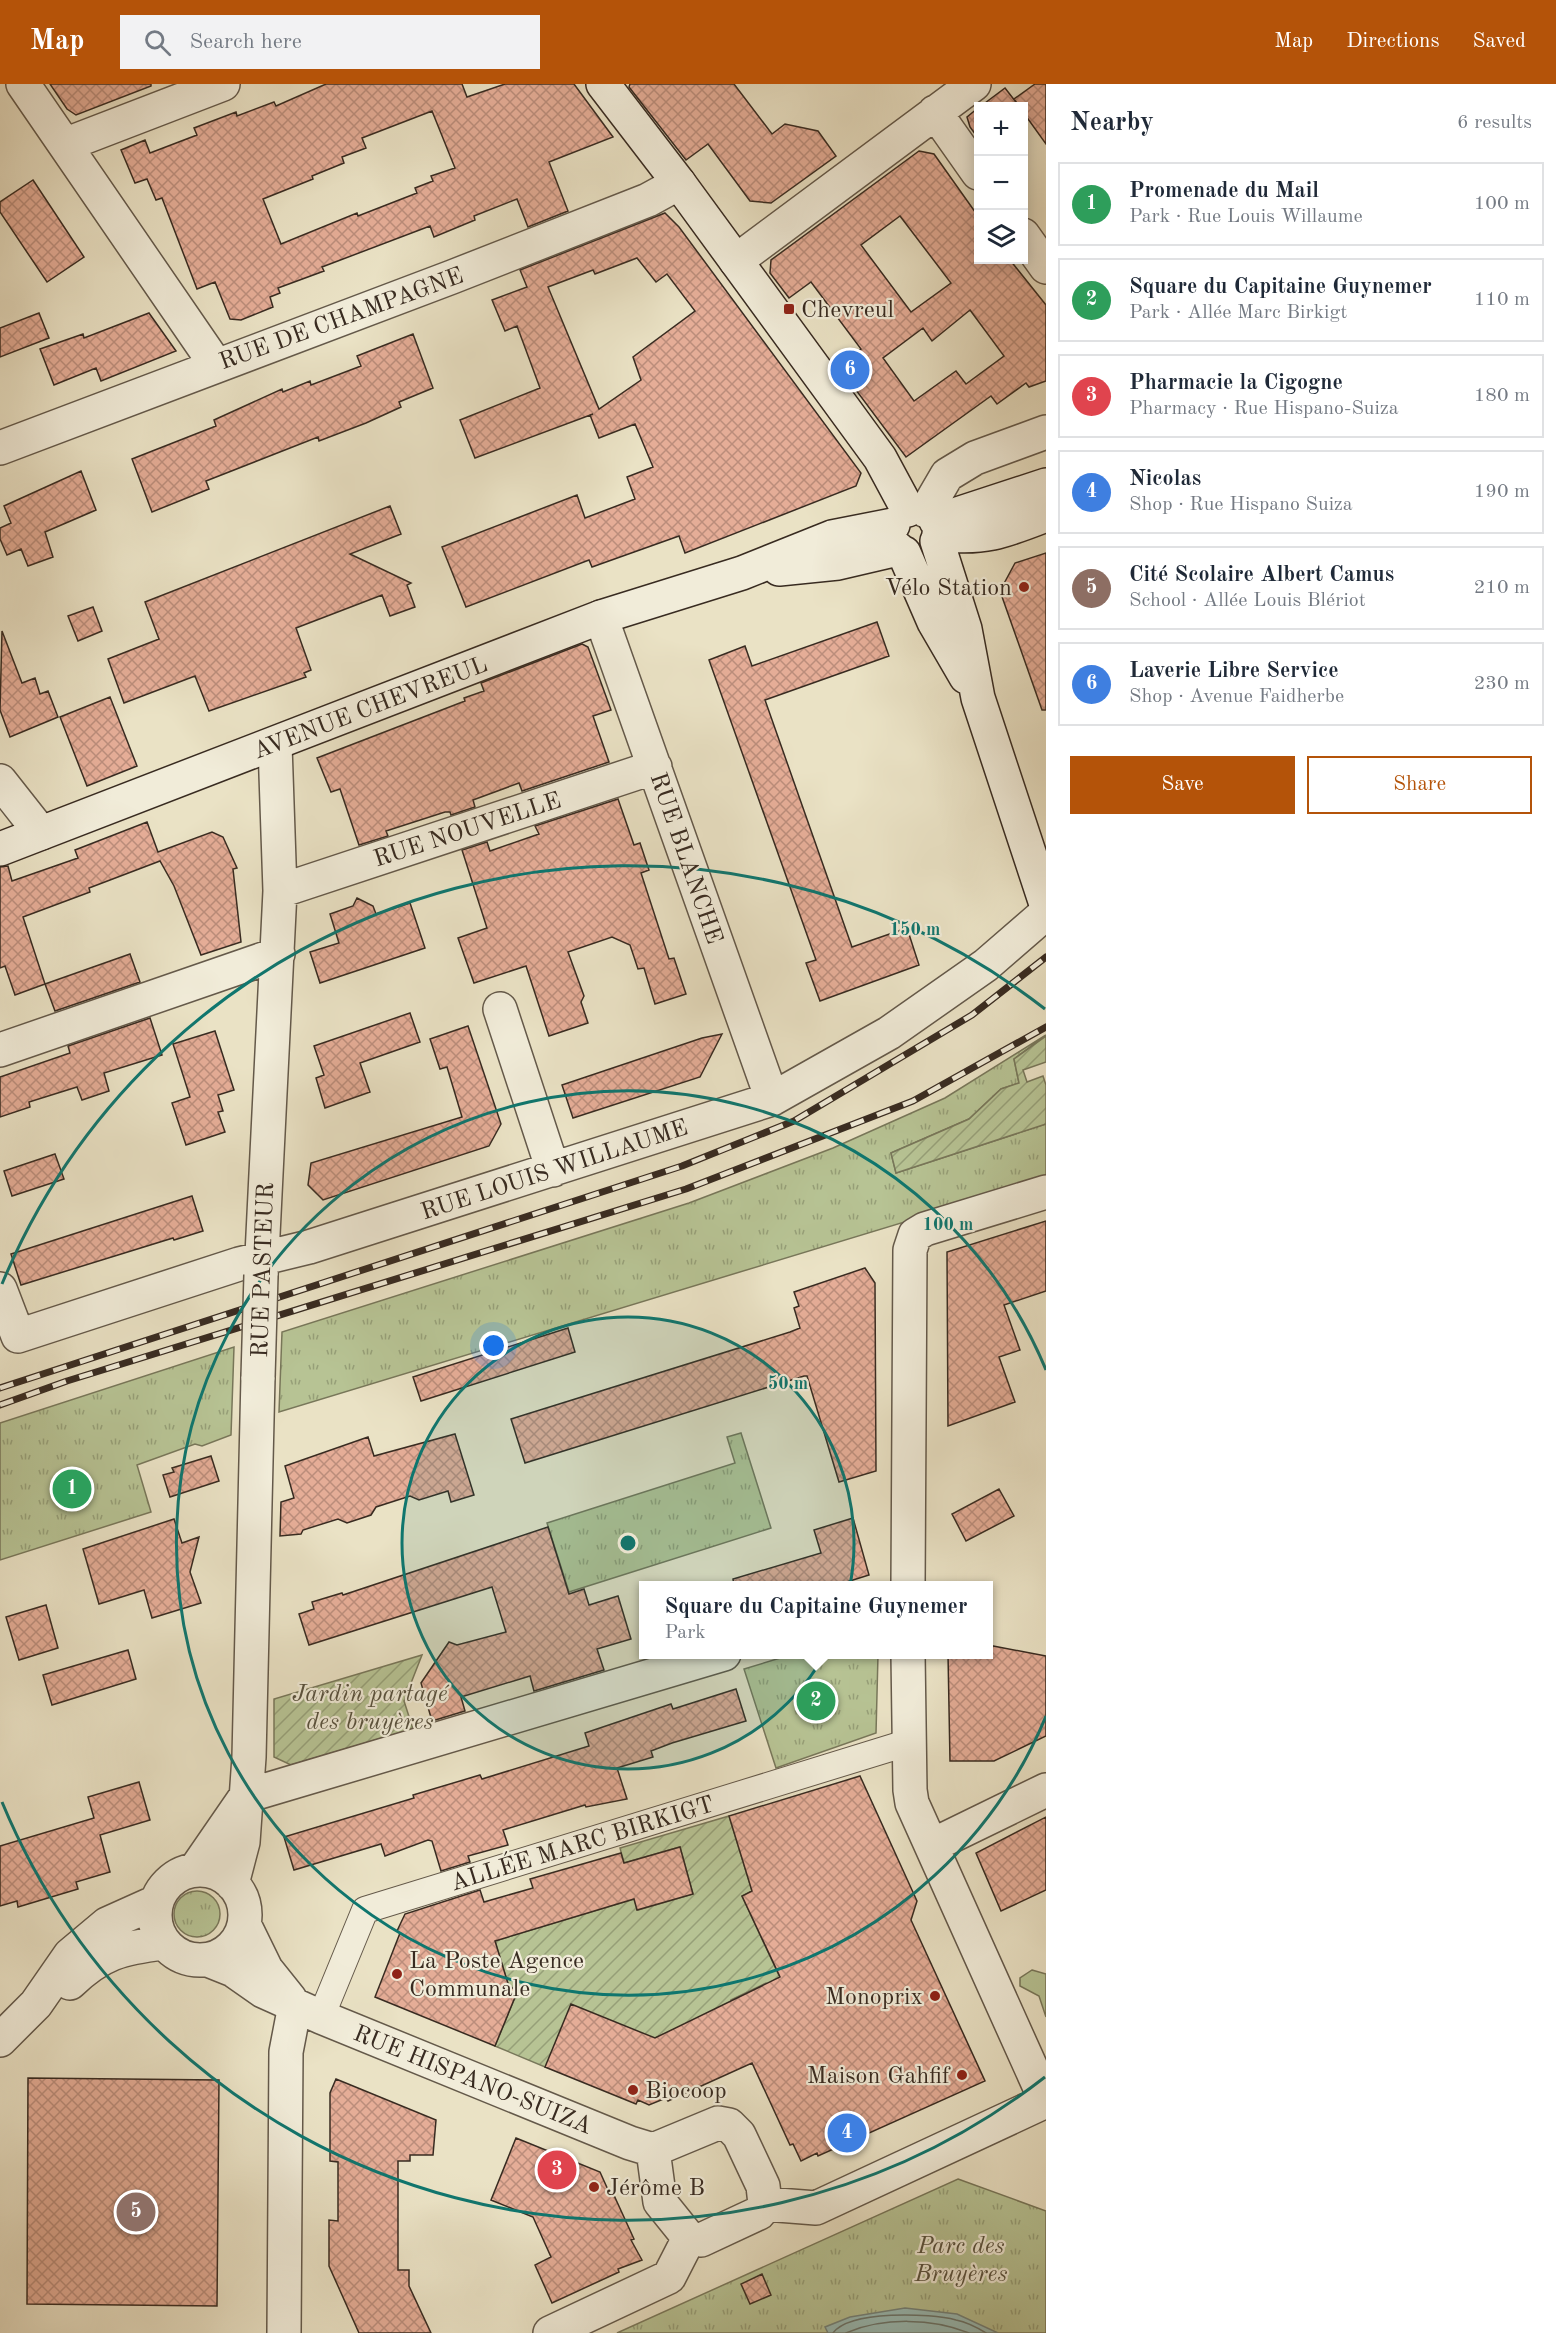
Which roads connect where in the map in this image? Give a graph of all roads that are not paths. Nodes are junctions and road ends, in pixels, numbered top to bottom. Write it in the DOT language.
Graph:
graph roads {
  1 [pos="23,84"];
  2 [pos="223,84"];
  3 [pos="603,84"];
  4 [pos="974,84"];
  5 [pos="935,112"];
  6 [pos="67,144"];
  7 [pos="974,167"];
  8 [pos="679,183"];
  9 [pos="1028,242"];
  10 [pos="736,261"];
  11 [pos="1046,267"];
  12 [pos="216,365"];
  13 [pos="1046,432"];
  14 [pos="0,448"];
  15 [pos="1046,485"];
  16 [pos="1046,515"];
  17 [pos="918,530"];
  18 [pos="601,617"];
  19 [pos="275,745"];
  20 [pos="655,767"];
  21 [pos="0,781"];
  22 [pos="41,833"];
  23 [pos="0,849"];
  24 [pos="280,891"];
  25 [pos="1046,904"];
  26 [pos="1046,913"];
  27 [pos="278,954"];
  28 [pos="500,1009"];
  29 [pos="0,1050"];
  30 [pos="772,1099"];
  31 [pos="554,1170"];
  32 [pos="1046,1192"];
  33 [pos="261,1266"];
  34 [pos="0,1288"];
  35 [pos="908,1581"];
  36 [pos="707,1659"];
  37 [pos="908,1659"];
  38 [pos="910,1742"];
  39 [pos="1046,1790"];
  40 [pos="246,1796"];
  41 [pos="933,1845"];
  42 [pos="195,1870"];
  43 [pos="232,1884"];
  44 [pos="156,1902"];
  45 [pos="244,1924"];
  46 [pos="164,1942"];
  47 [pos="208,1960"];
  48 [pos="36,2004"];
  49 [pos="308,2011"];
  50 [pos="0,2040"];
  51 [pos="1046,2101"];
  52 [pos="652,2150"];
  53 [pos="765,2204"];
  54 [pos="689,2238"];
  55 [pos="284,2333"];
  56 [pos="550,2333"];
  1 -- 6 [label="street"];
  2 -- 6 [label="street"];
  3 -- 8 [label="street"];
  4 -- 5 [label="street"];
  5 -- 7 [label="street"];
  5 -- 10 [label="street"];
  6 -- 12 [label="street"];
  8 -- 10 [label="street"];
  8 -- 12 [label="street, RUE DE CHAMPAGNE"];
  9 -- 11 [label="street"];
  10 -- 17 [label="street"];
  12 -- 14 [label="street, RUE DE CHAMPAGNE"];
  13 -- 17 [label="street"];
  15 -- 17 [label="street"];
  16 -- 17 [label="street"];
  17 -- 18 [label="street, AVENUE CHEVREUL"];
  17 -- 25 [label="street"];
  18 -- 19 [label="street, AVENUE CHEVREUL"];
  18 -- 20 [label="street, RUE BLANCHE"];
  19 -- 22 [label="street, AVENUE CHEVREUL"];
  19 -- 24 [label="street, RUE PASTEUR"];
  20 -- 24 [label="street, RUE NOUVELLE"];
  20 -- 30 [label="street, RUE BLANCHE"];
  21 -- 22 [label="street"];
  22 -- 23 [label="street, AVENUE CHEVREUL"];
  24 -- 27 [label="street, RUE PASTEUR"];
  26 -- 30 [label="street, RUE LOUIS WILLAUME"];
  27 -- 29 [label="street"];
  27 -- 33 [label="street, RUE PASTEUR"];
  28 -- 31 [label="street"];
  30 -- 31 [label="street, RUE LOUIS WILLAUME"];
  31 -- 33 [label="street, RUE LOUIS WILLAUME"];
  32 -- 35 [label="street"];
  33 -- 34 [label="street, RUE LOUIS WILLAUME"];
  33 -- 40 [label="street, RUE PASTEUR, bridge"];
  36 -- 40 [label="street"];
  37 -- 38 [label="street"];
  38 -- 41 [label="street"];
  38 -- 49 [label="street, ALLÉE MARC BIRKIGT"];
  39 -- 41 [label="street"];
  40 -- 42 [label="street"];
  40 -- 43 [label="street, RUE PASTEUR"];
  41 -- 51 [label="street"];
  42 -- 43 [label="street"];
  42 -- 44 [label="street"];
  43 -- 45 [label="street"];
  44 -- 46 [label="street"];
  44 -- 48 [label="street"];
  45 -- 47 [label="street"];
  45 -- 49 [label="street, RUE HISPANO-SUIZA"];
  46 -- 47 [label="street"];
  46 -- 48 [label="street"];
  47 -- 49 [label="street, RUE HISPANO-SUIZA"];
  48 -- 50 [label="street"];
  49 -- 52 [label="street, RUE HISPANO-SUIZA"];
  49 -- 55 [label="street"];
  51 -- 53 [label="street"];
  52 -- 53 [label="street"];
  52 -- 54 [label="street"];
  53 -- 54 [label="street"];
  54 -- 56 [label="street"];
}
